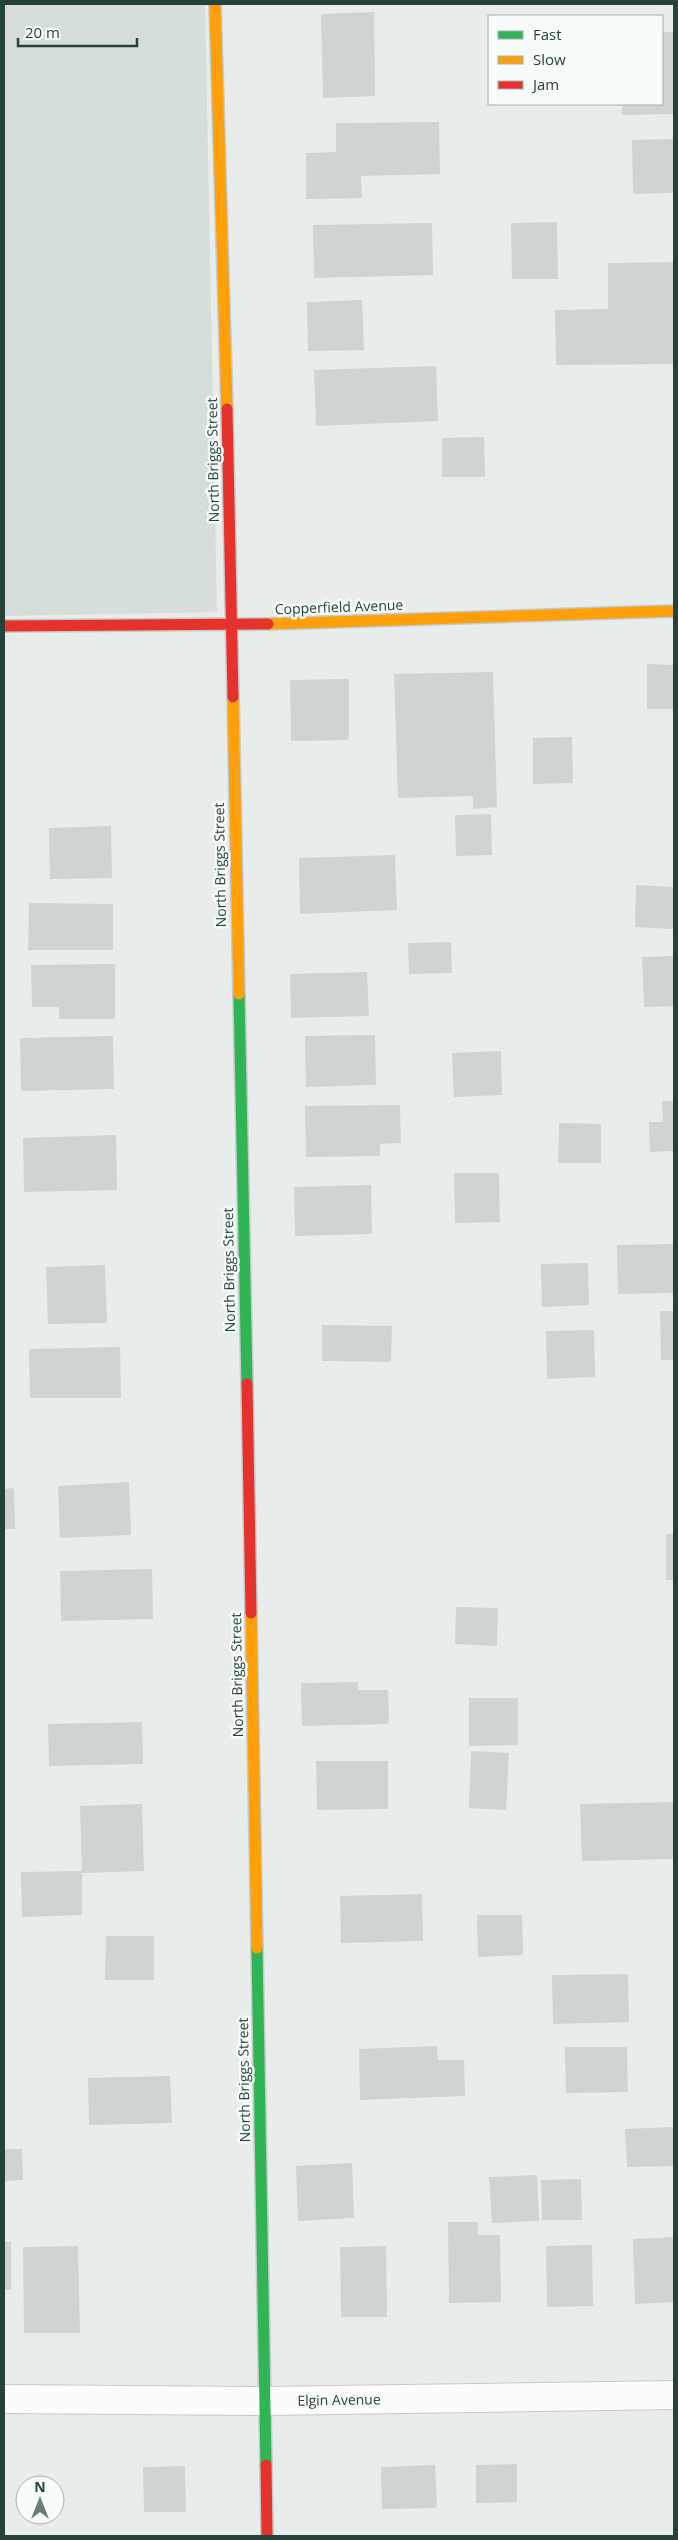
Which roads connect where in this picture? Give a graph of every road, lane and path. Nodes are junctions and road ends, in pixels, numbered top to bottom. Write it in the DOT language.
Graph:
graph roads {
  1 [pos="216,4"];
  2 [pos="674,612"];
  3 [pos="231,625"];
  4 [pos="4,626"];
  5 [pos="674,2395"];
  6 [pos="4,2399"];
  7 [pos="264,2401"];
  8 [pos="267,2536"];
  1 -- 3 [label="street, North Briggs Street"];
  2 -- 3 [label="street, Copperfield Avenue"];
  3 -- 4 [label="street, Copperfield Avenue"];
  3 -- 7 [label="street, North Briggs Street"];
  5 -- 7 [label="street, Elgin Avenue"];
  6 -- 7 [label="street, Elgin Avenue"];
  7 -- 8 [label="street, North Briggs Street"];
}
